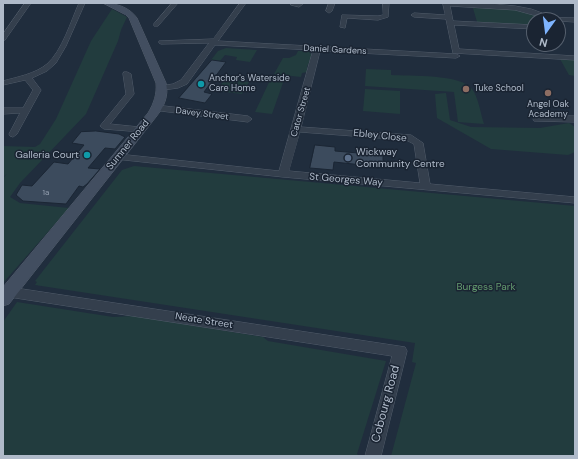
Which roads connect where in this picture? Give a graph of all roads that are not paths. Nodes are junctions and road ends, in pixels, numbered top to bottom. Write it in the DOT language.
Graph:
graph roads {
  1 [pos="28,3"];
  2 [pos="82,3"];
  3 [pos="108,3"];
  4 [pos="175,3"];
  5 [pos="243,3"];
  6 [pos="301,3"];
  7 [pos="332,3"];
  8 [pos="386,3"];
  9 [pos="293,4"];
  10 [pos="446,4"];
  11 [pos="329,11"];
  12 [pos="537,12"];
  13 [pos="414,15"];
  14 [pos="449,20"];
  15 [pos="14,22"];
  16 [pos="3,23"];
  17 [pos="156,25"];
  18 [pos="526,26"];
  19 [pos="343,27"];
  20 [pos="3,40"];
  21 [pos="161,42"];
  22 [pos="214,42"];
  23 [pos="317,48"];
  24 [pos="456,53"];
  25 [pos="575,58"];
  26 [pos="127,74"];
  27 [pos="27,77"];
  28 [pos="3,83"];
  29 [pos="163,88"];
  30 [pos="156,108"];
  31 [pos="27,110"];
  32 [pos="3,111"];
  33 [pos="248,119"];
  34 [pos="537,119"];
  35 [pos="575,119"];
  36 [pos="296,129"];
  37 [pos="139,130"];
  38 [pos="13,134"];
  39 [pos="118,157"];
  40 [pos="283,174"];
  41 [pos="426,187"];
  42 [pos="575,200"];
  43 [pos="6,296"];
  44 [pos="400,351"];
  45 [pos="373,456"];
  1 -- 15 [label="street"];
  2 -- 27 [label="street"];
  3 -- 29 [label="main road"];
  4 -- 17 [label="street"];
  5 -- 22 [label="street"];
  6 -- 9 [label="street"];
  7 -- 11 [label="street"];
  8 -- 19 [label="street"];
  10 -- 12 [label="street"];
  10 -- 14 [label="street"];
  13 -- 14 [label="street"];
  14 -- 18 [label="street"];
  14 -- 24 [label="street"];
  15 -- 16 [label="street"];
  15 -- 20 [label="street"];
  21 -- 22 [label="street, Daniel Gardens"];
  22 -- 23 [label="street, Daniel Gardens"];
  22 -- 29 [label="street"];
  23 -- 24 [label="street, Daniel Gardens"];
  23 -- 36 [label="street, Cator Street"];
  24 -- 25 [label="street, Daniel Gardens"];
  26 -- 37 [label="street"];
  27 -- 28 [label="street"];
  27 -- 31 [label="street"];
  29 -- 30 [label="main road, Sumner Road"];
  30 -- 33 [label="street, Davey Street"];
  30 -- 37 [label="main road, Sumner Road"];
  31 -- 32 [label="street"];
  31 -- 38 [label="street"];
  34 -- 35 [label="street"];
  36 -- 40 [label="street, Cator Street"];
  36 -- 41 [label="street, Ebley Close"];
  37 -- 39 [label="main road, Sumner Road"];
  39 -- 40 [label="street, St Georges Way"];
  39 -- 43 [label="main road, Sumner Road"];
  40 -- 41 [label="street, St Georges Way"];
  41 -- 42 [label="street, St Georges Way"];
  43 -- 44 [label="street, Neate Street"];
  44 -- 45 [label="street, Cobourg Road"];
}
